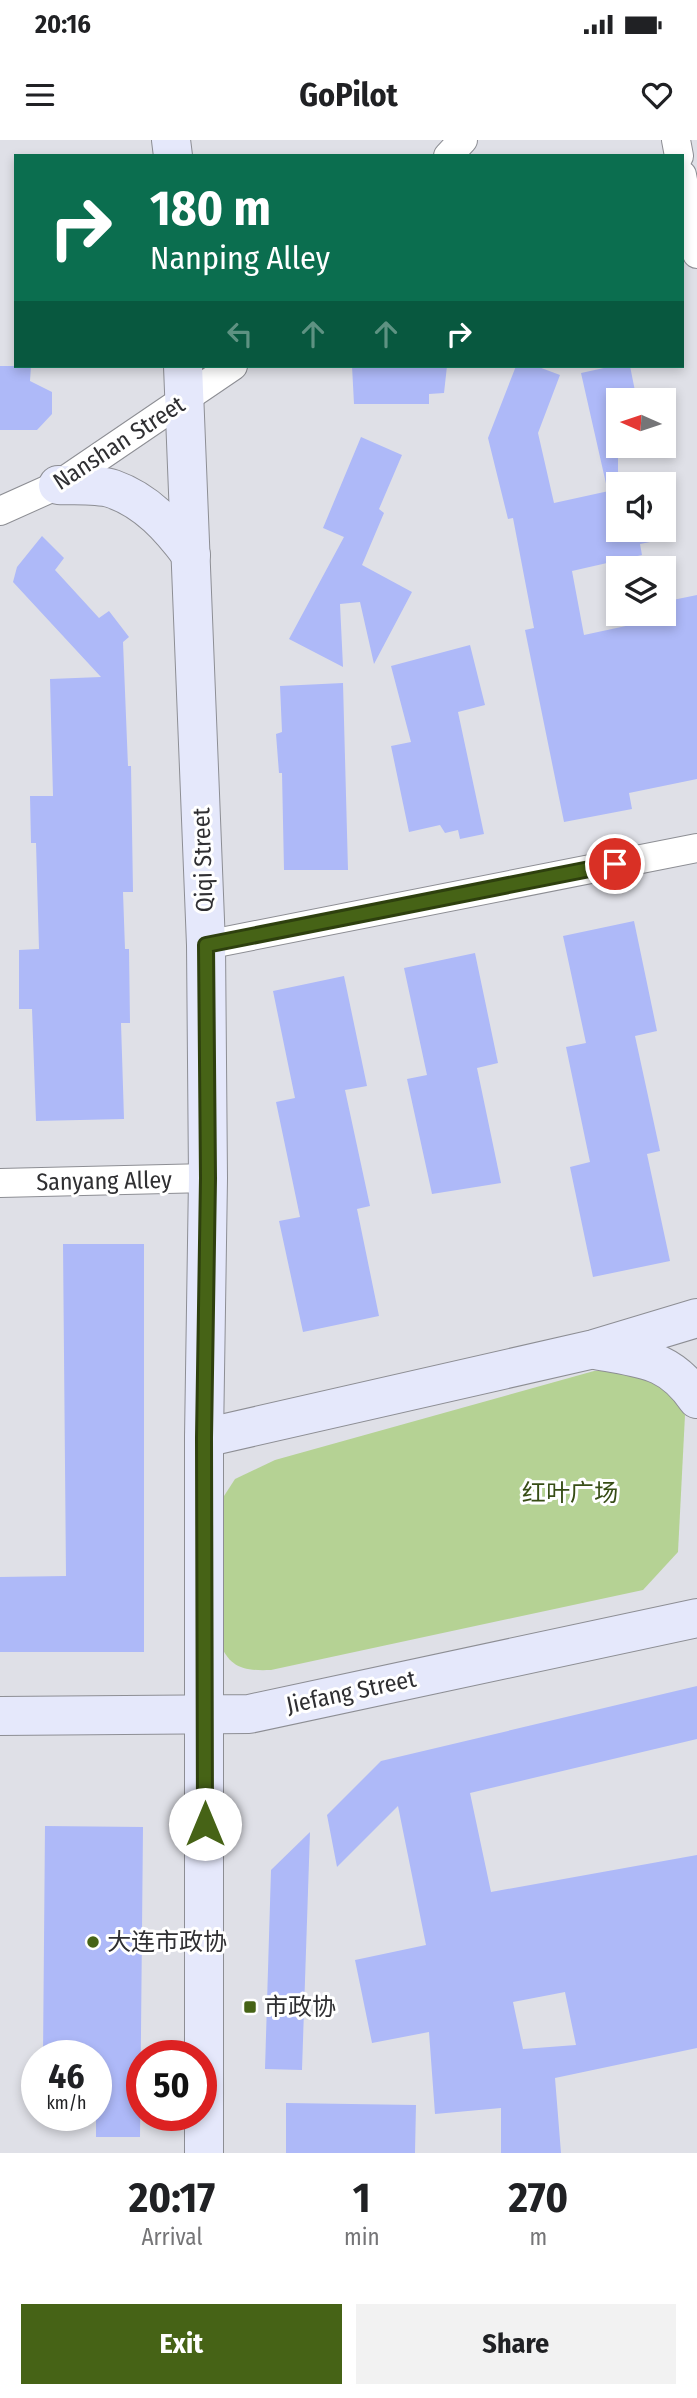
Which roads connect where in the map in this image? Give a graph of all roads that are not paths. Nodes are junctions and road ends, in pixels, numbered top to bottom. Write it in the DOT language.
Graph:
graph roads {
  1 [pos="463,140"];
  2 [pos="450,154"];
  3 [pos="684,186"];
  4 [pos="697,254"];
  5 [pos="227,368"];
  6 [pos="184,383"];
  7 [pos="58,485"];
  8 [pos="0,511"];
  9 [pos="191,555"];
  10 [pos="697,848"];
  11 [pos="206,945"];
  12 [pos="208,1178"];
  13 [pos="0,1183"];
  14 [pos="697,1318"];
  15 [pos="594,1349"];
  16 [pos="697,1399"];
  17 [pos="204,1438"];
  18 [pos="697,1618"];
  19 [pos="205,1714"];
  20 [pos="0,1716"];
  21 [pos="204,2153"];
  1 -- 2 [label="street"];
  3 -- 4 [label="street"];
  5 -- 6 [label="street, Nanshan Street"];
  6 -- 7 [label="street, Nanshan Street"];
  6 -- 9 [label="main road, Qiqi Street"];
  7 -- 8 [label="street, Nanshan Street"];
  7 -- 9 [label="main road"];
  9 -- 11 [label="main road, Qiqi Street"];
  10 -- 11 [label="street"];
  11 -- 12 [label="main road, Qiqi Street"];
  12 -- 13 [label="street, Sanyang Alley"];
  12 -- 17 [label="main road, Qiqi Street"];
  14 -- 15 [label="main road"];
  15 -- 16 [label="main road"];
  15 -- 17 [label="main road"];
  17 -- 19 [label="main road, Qiqi Street"];
  18 -- 19 [label="main road, Jiefang Street"];
  19 -- 20 [label="main road, Jiefang Street"];
  19 -- 21 [label="main road, Qiqi Street"];
}
